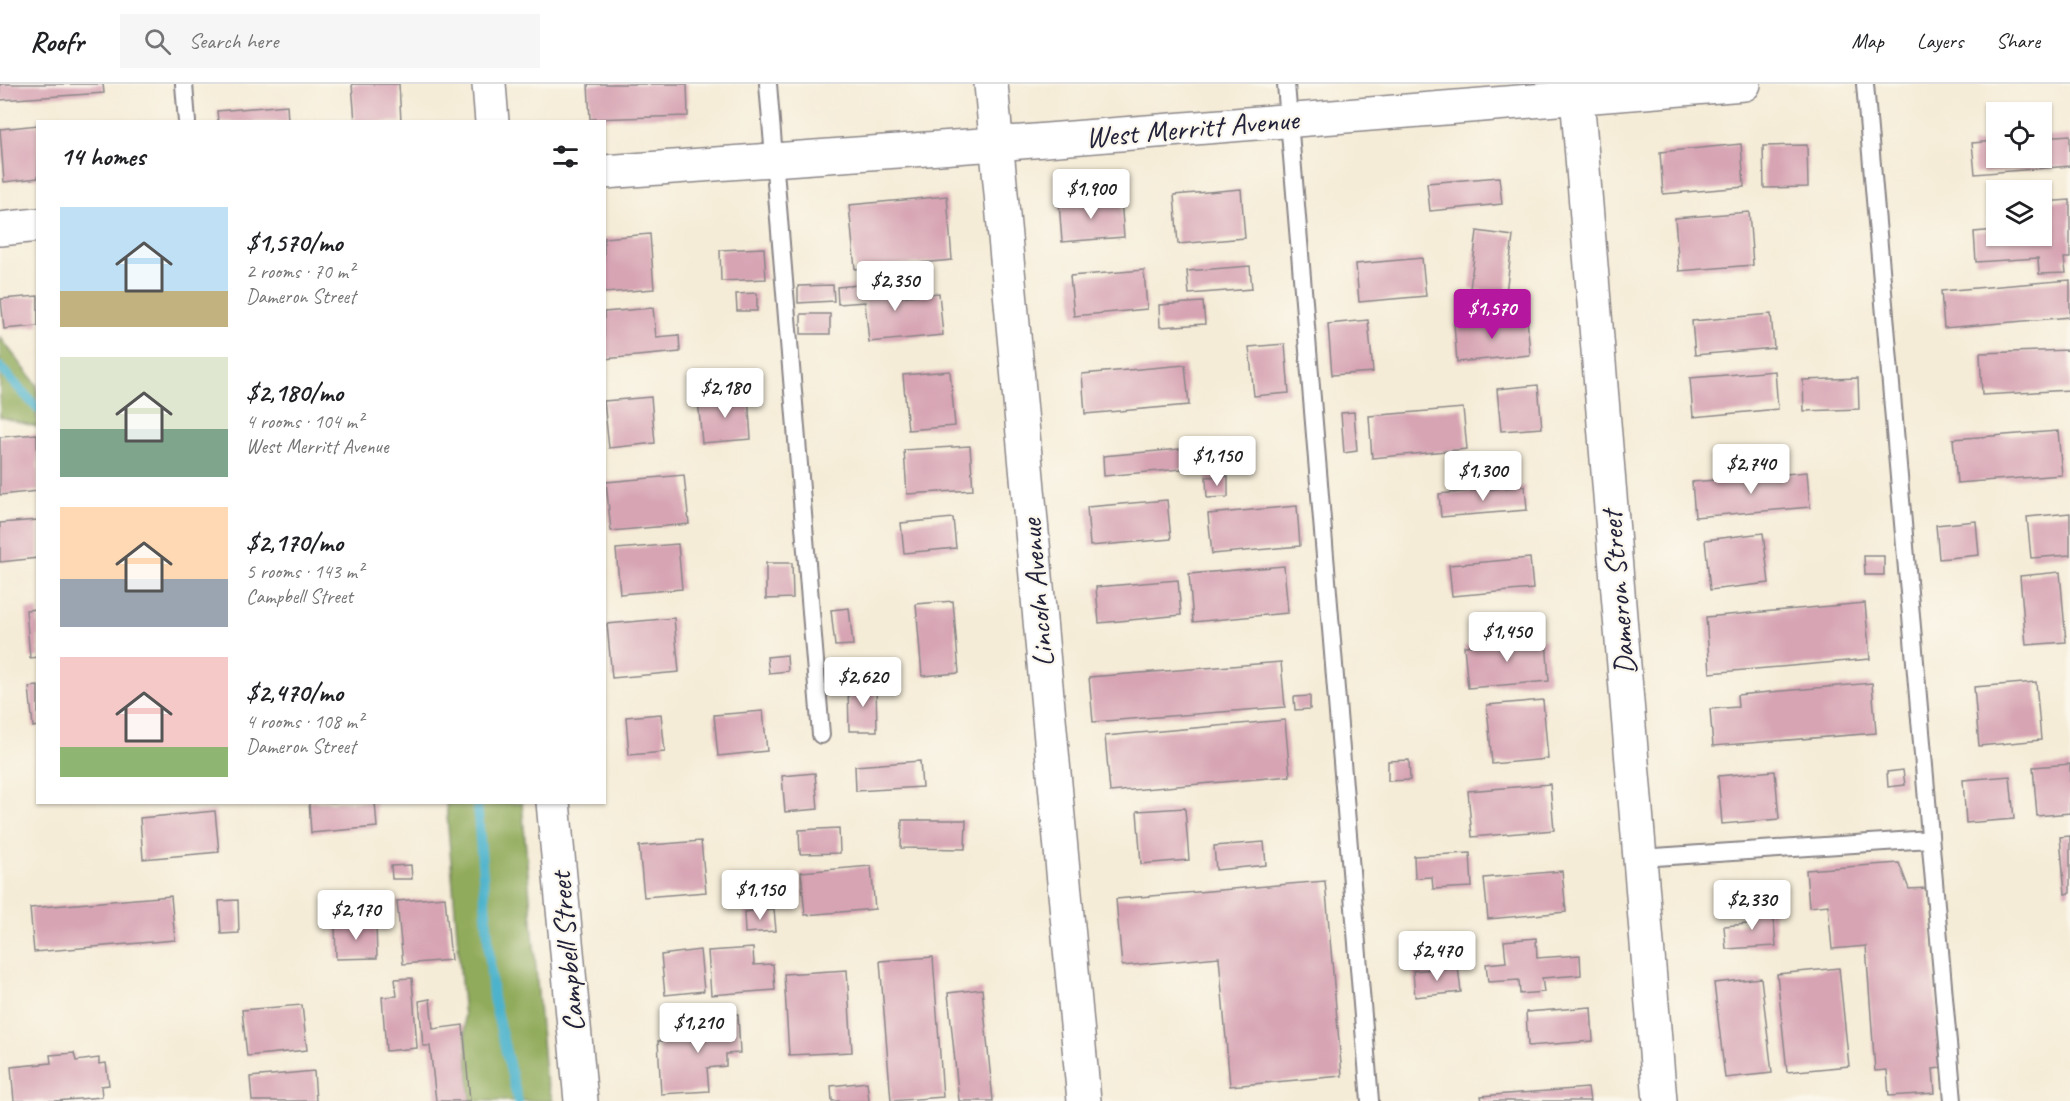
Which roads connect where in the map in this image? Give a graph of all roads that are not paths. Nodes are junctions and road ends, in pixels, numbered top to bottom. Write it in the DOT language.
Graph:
graph roads {
  1 [pos="184,84"];
  2 [pos="489,84"];
  3 [pos="768,84"];
  4 [pos="991,84"];
  5 [pos="1286,84"];
  6 [pos="1744,84"];
  7 [pos="1865,84"];
  8 [pos="1576,90"];
  9 [pos="187,120"];
  10 [pos="492,120"];
  11 [pos="1289,120"];
  12 [pos="996,144"];
  13 [pos="774,160"];
  14 [pos="606,172"];
  15 [pos="36,225"];
  16 [pos="0,229"];
  17 [pos="820,735"];
  18 [pos="554,804"];
  19 [pos="1930,839"];
  20 [pos="1640,858"];
  21 [pos="581,1101"];
  22 [pos="1084,1101"];
  23 [pos="1370,1101"];
  24 [pos="1660,1101"];
  25 [pos="1953,1101"];
  1 -- 9 [label="lane"];
  2 -- 10 [label="street"];
  3 -- 13 [label="lane"];
  4 -- 12 [label="street, Lincoln Avenue"];
  5 -- 11 [label="lane"];
  6 -- 8 [label="street, West Merritt Avenue"];
  7 -- 19 [label="lane"];
  8 -- 11 [label="street, West Merritt Avenue"];
  8 -- 20 [label="street, Dameron Street"];
  11 -- 12 [label="street, West Merritt Avenue"];
  11 -- 23 [label="lane"];
  12 -- 13 [label="street, West Merritt Avenue"];
  12 -- 22 [label="street, Lincoln Avenue"];
  13 -- 14 [label="street, West Merritt Avenue"];
  13 -- 17 [label="lane"];
  15 -- 16 [label="street"];
  18 -- 21 [label="street, Campbell Street"];
  19 -- 20 [label="lane"];
  19 -- 25 [label="lane"];
  20 -- 24 [label="street, Dameron Street"];
}
